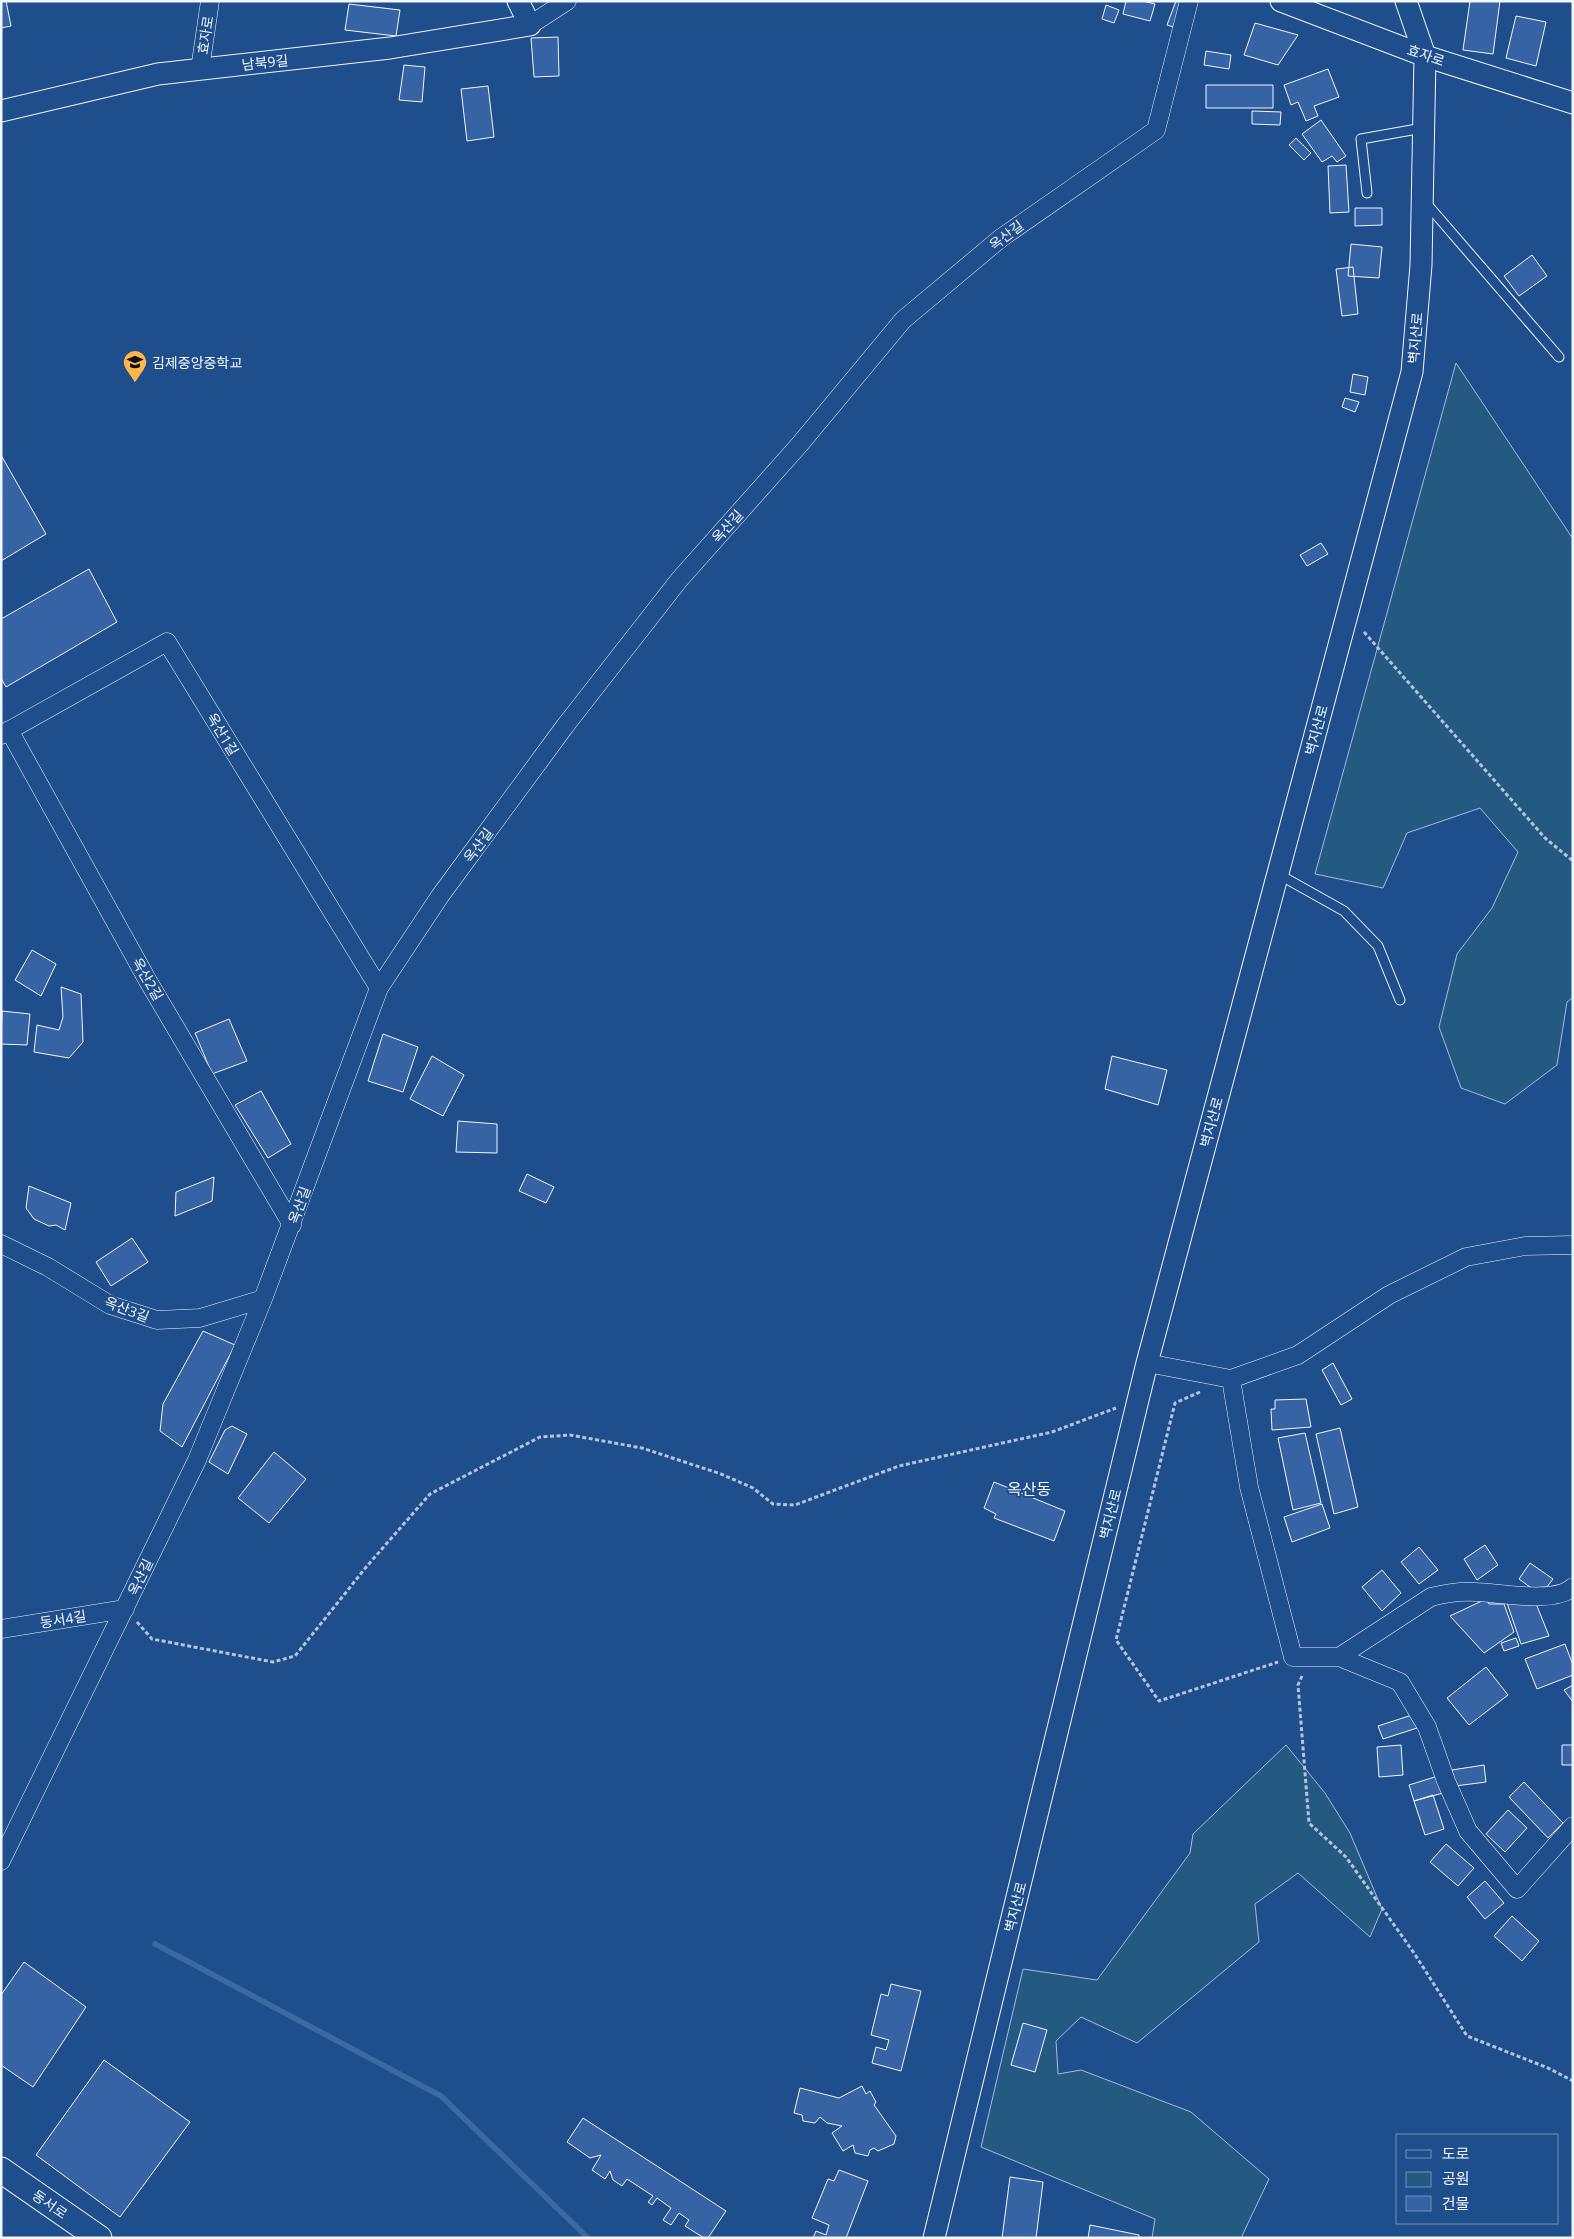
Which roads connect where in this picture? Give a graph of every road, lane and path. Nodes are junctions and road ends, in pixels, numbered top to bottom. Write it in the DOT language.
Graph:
graph roads {
  1 [pos="210,1"];
  2 [pos="518,1"];
  3 [pos="567,1"];
  4 [pos="1189,1"];
  5 [pos="1282,1"];
  6 [pos="1406,1"];
  7 [pos="530,25"];
  8 [pos="1424,56"];
  9 [pos="200,69"];
  10 [pos="1573,102"];
  11 [pos="1,111"];
  12 [pos="1424,128"];
  13 [pos="1366,193"];
  14 [pos="1422,199"];
  15 [pos="1559,356"];
  16 [pos="1348,612"];
  17 [pos="5,732"];
  18 [pos="1573,860"];
  19 [pos="1278,874"];
  20 [pos="378,988"];
  21 [pos="1400,1000"];
  22 [pos="292,1225"];
  23 [pos="1,1244"];
  24 [pos="1573,1245"];
  25 [pos="263,1299"];
  26 [pos="1147,1363"];
  27 [pos="1232,1379"];
  28 [pos="1138,1400"];
  29 [pos="1573,1586"];
  30 [pos="124,1609"];
  31 [pos="1,1629"];
  32 [pos="1339,1656"];
  33 [pos="1292,1657"];
  34 [pos="1310,1657"];
  35 [pos="1573,1826"];
  36 [pos="7,1836"];
  37 [pos="1,1861"];
  38 [pos="1573,2081"];
  39 [pos="1,2170"];
  40 [pos="99,2238"];
  41 [pos="934,2238"];
  1 -- 9 [label="street, 효자로"];
  2 -- 7 [label="street"];
  3 -- 7 [label="street"];
  4 -- 20 [label="street, 옥산길"];
  5 -- 8 [label="street, 효자로"];
  6 -- 8 [label="street, 벽지산로"];
  7 -- 9 [label="street, 남북9길"];
  8 -- 10 [label="street, 효자로"];
  8 -- 12 [label="street, 벽지산로"];
  9 -- 11 [label="street, 남북9길"];
  12 -- 13 [label="lane"];
  12 -- 14 [label="street, 벽지산로"];
  14 -- 15 [label="lane"];
  14 -- 16 [label="street, 벽지산로"];
  16 -- 18 [label="path"];
  16 -- 19 [label="street, 벽지산로"];
  17 -- 20 [label="street, 옥산1길"];
  17 -- 22 [label="street, 옥산2길"];
  19 -- 21 [label="lane"];
  19 -- 26 [label="street, 벽지산로"];
  20 -- 22 [label="street, 옥산길"];
  22 -- 25 [label="street, 옥산길"];
  23 -- 25 [label="street, 옥산3길"];
  24 -- 27 [label="street"];
  25 -- 30 [label="street, 옥산길"];
  26 -- 27 [label="street"];
  26 -- 28 [label="street, 벽지산로"];
  27 -- 33 [label="street"];
  27 -- 33 [label="path"];
  28 -- 30 [label="path"];
  28 -- 41 [label="street, 벽지산로"];
  29 -- 32 [label="street"];
  30 -- 31 [label="street, 동서4길"];
  30 -- 36 [label="street, 옥산길"];
  32 -- 34 [label="street"];
  32 -- 35 [label="street"];
  33 -- 34 [label="street"];
  34 -- 38 [label="path"];
  36 -- 37 [label="street, 옥산길"];
  39 -- 40 [label="main road, 동서로"];
}
